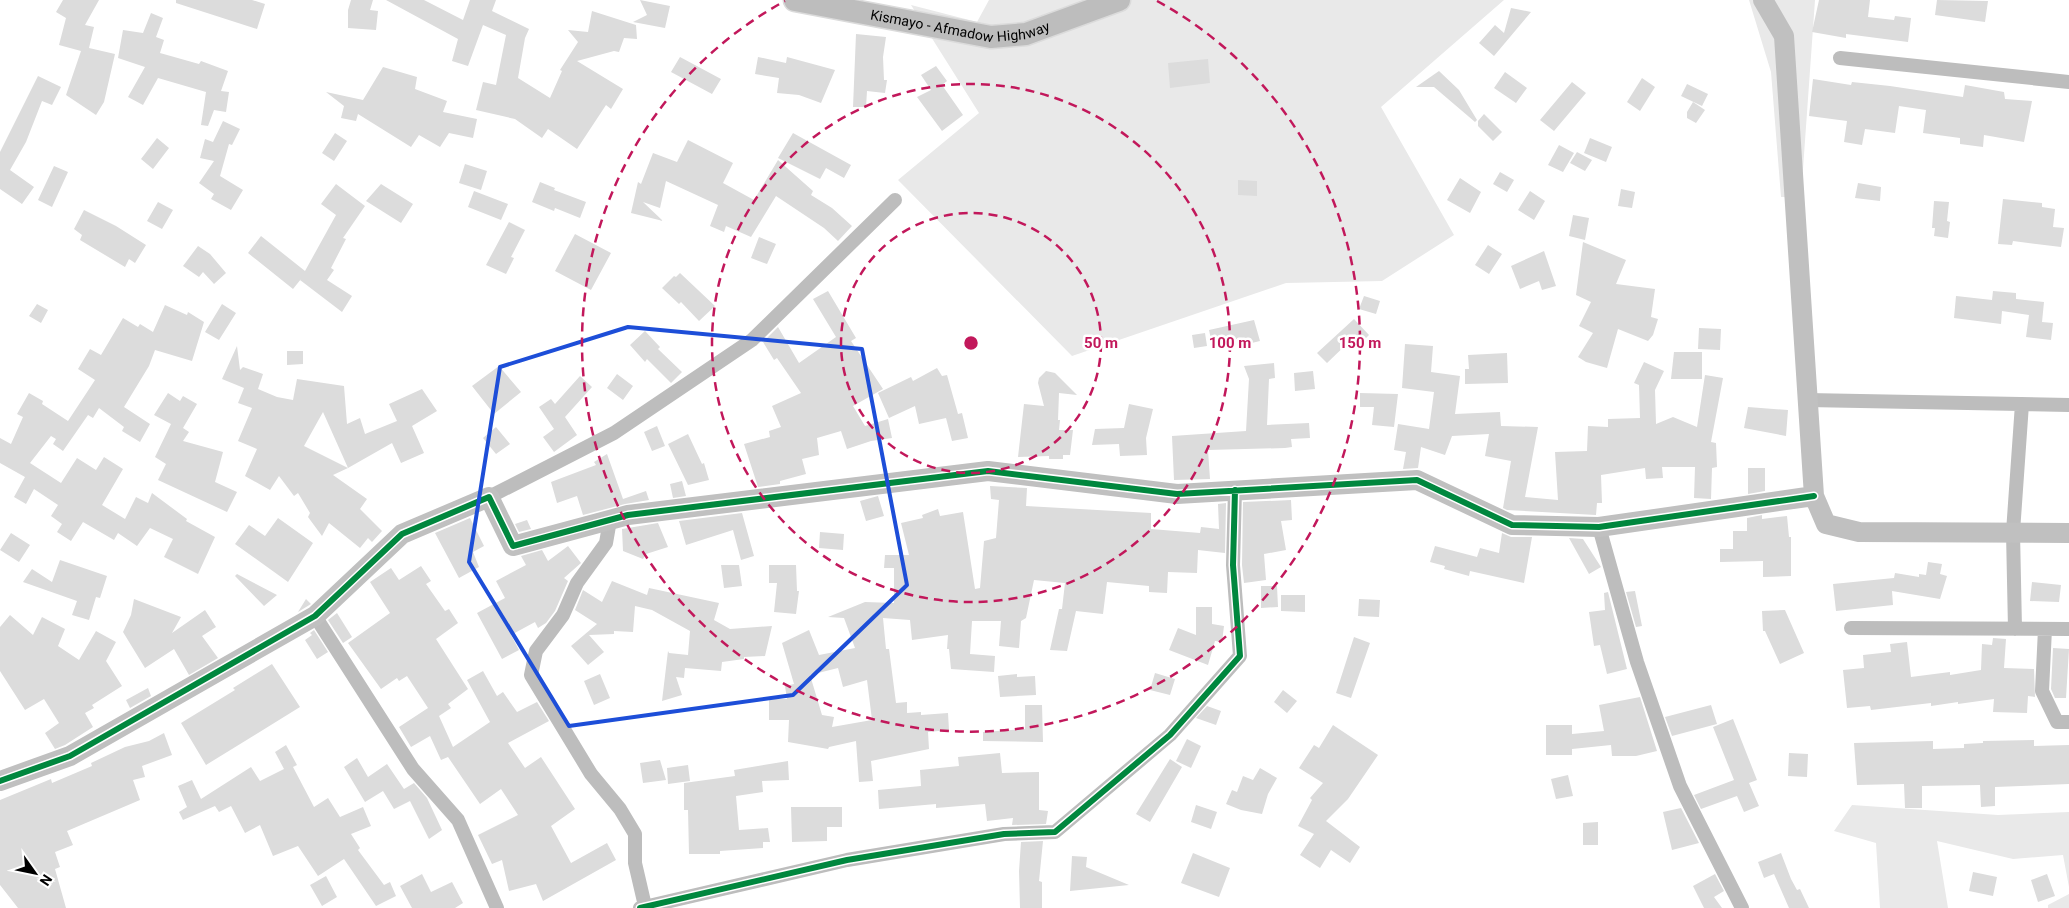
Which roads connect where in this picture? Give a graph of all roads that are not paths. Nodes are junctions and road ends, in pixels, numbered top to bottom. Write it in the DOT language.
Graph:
graph roads {
  1 [pos="795,0"];
  2 [pos="1119,0"];
  3 [pos="1763,0"];
  4 [pos="1840,58"];
  5 [pos="2069,82"];
  6 [pos="895,200"];
  7 [pos="1807,400"];
  8 [pos="2022,404"];
  9 [pos="2069,405"];
  10 [pos="1235,490"];
  11 [pos="1814,496"];
  12 [pos="489,497"];
  13 [pos="610,520"];
  14 [pos="1599,527"];
  15 [pos="2013,532"];
  16 [pos="2069,533"];
  17 [pos="316,616"];
  18 [pos="1851,628"];
  19 [pos="2015,629"];
  20 [pos="2046,629"];
  21 [pos="2069,629"];
  22 [pos="2069,722"];
  23 [pos="0,781"];
  24 [pos="642,907"];
  25 [pos="497,908"];
  26 [pos="1742,908"];
  1 -- 2 [label="main road, Kismayo - Afmadow Highway"];
  3 -- 7 [label="street"];
  4 -- 5 [label="street"];
  6 -- 12 [label="street"];
  7 -- 8 [label="street"];
  7 -- 11 [label="street"];
  8 -- 9 [label="street"];
  8 -- 15 [label="street"];
  10 -- 13 [label="street"];
  10 -- 14 [label="street"];
  10 -- 24 [label="street"];
  11 -- 14 [label="street"];
  11 -- 15 [label="street"];
  12 -- 13 [label="street"];
  12 -- 17 [label="street"];
  13 -- 24 [label="street"];
  14 -- 26 [label="street"];
  15 -- 16 [label="street"];
  15 -- 19 [label="street"];
  17 -- 23 [label="street"];
  17 -- 25 [label="street"];
  18 -- 19 [label="street"];
  19 -- 20 [label="street"];
  20 -- 21 [label="street"];
  20 -- 22 [label="street"];
}
